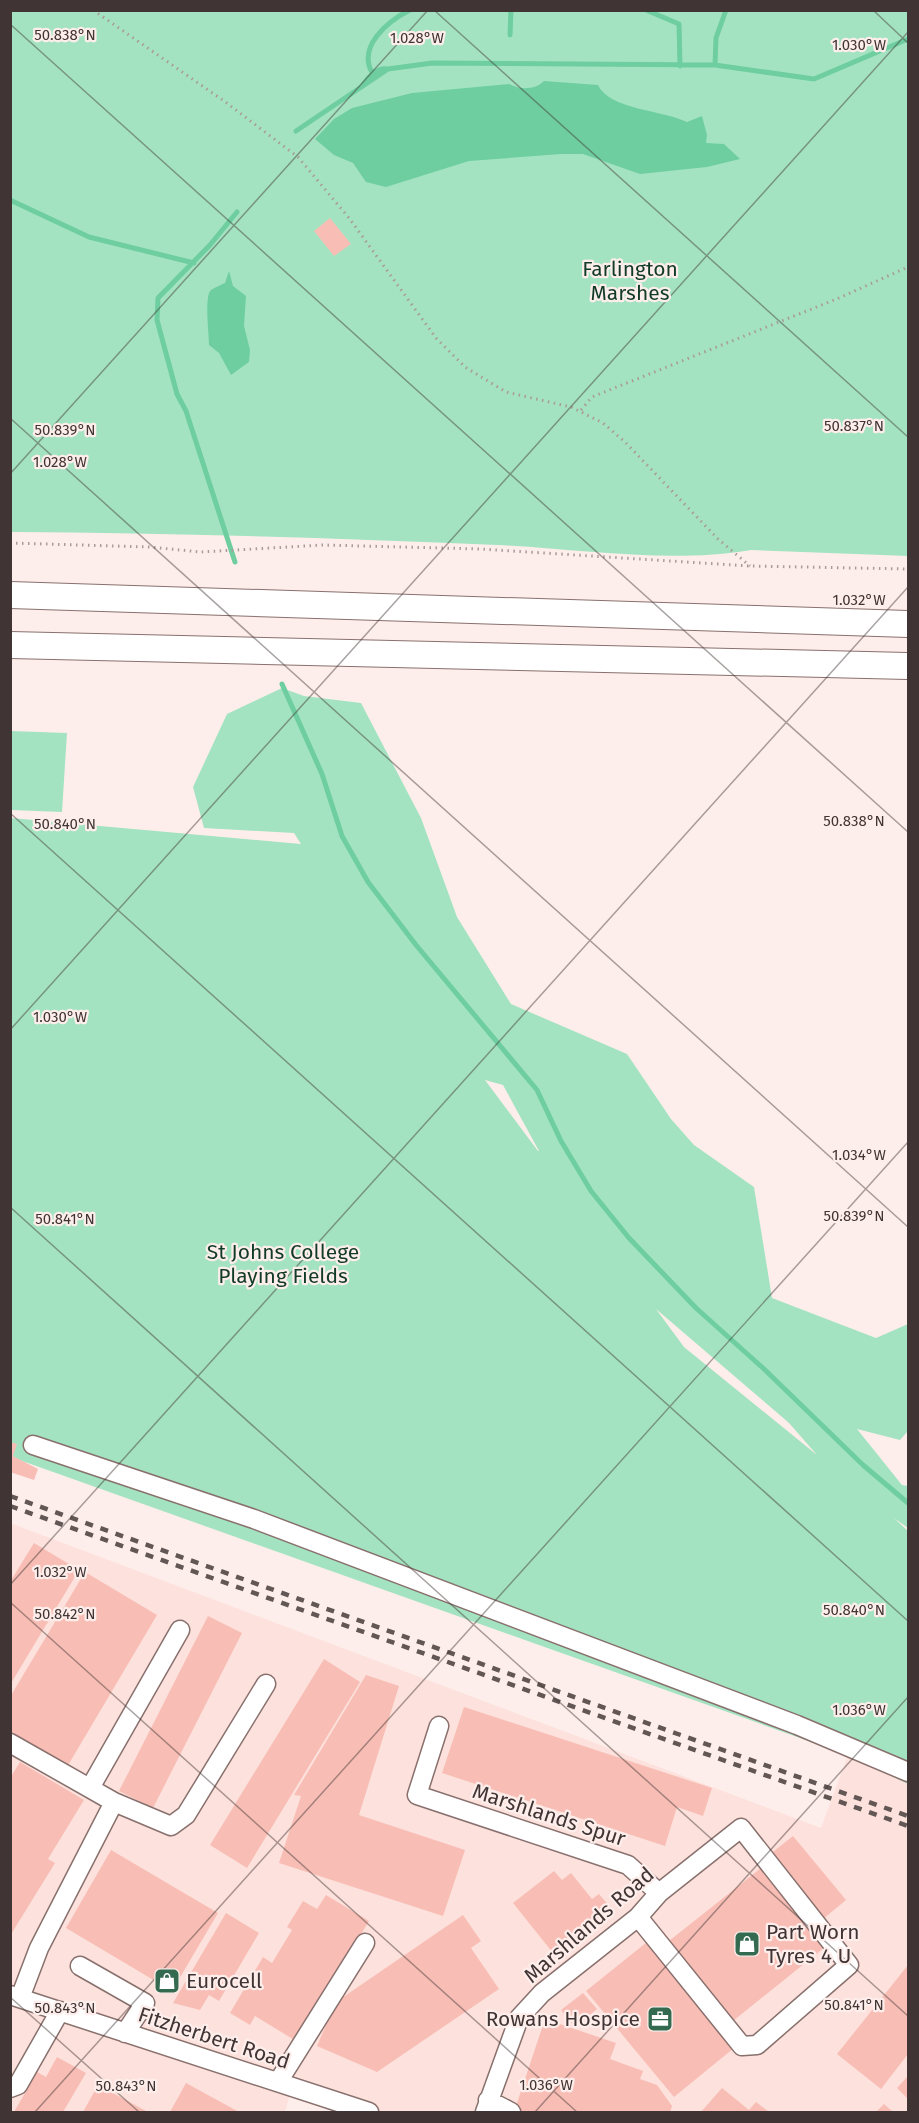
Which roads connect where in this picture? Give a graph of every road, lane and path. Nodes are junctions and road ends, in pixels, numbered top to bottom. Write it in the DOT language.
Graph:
graph roads {
  1 [pos="93,10"];
  2 [pos="909,267"];
  3 [pos="581,410"];
  4 [pos="10,543"];
  5 [pos="750,566"];
  6 [pos="909,569"];
  7 [pos="10,595"];
  8 [pos="909,624"];
  9 [pos="10,645"];
  10 [pos="909,666"];
  11 [pos="33,1445"];
  12 [pos="180,1630"];
  13 [pos="266,1684"];
  14 [pos="439,1726"];
  15 [pos="10,1743"];
  16 [pos="909,1772"];
  17 [pos="90,1788"];
  18 [pos="114,1802"];
  19 [pos="659,1893"];
  20 [pos="638,1917"];
  21 [pos="365,1943"];
  22 [pos="80,1966"];
  23 [pos="15,1996"];
  24 [pos="60,2011"];
  25 [pos="125,2033"];
  26 [pos="278,2082"];
  27 [pos="10,2088"];
  28 [pos="486,2106"];
  29 [pos="369,2112"];
  30 [pos="511,2112"];
  1 -- 3 [label="path"];
  2 -- 3 [label="path"];
  3 -- 5 [label="path"];
  4 -- 5 [label="path"];
  5 -- 6 [label="path"];
  7 -- 8 [label="highway"];
  9 -- 10 [label="highway"];
  11 -- 16 [label="street"];
  12 -- 17 [label="street"];
  13 -- 18 [label="street"];
  14 -- 19 [label="street, Marshlands Spur"];
  15 -- 17 [label="street"];
  17 -- 18 [label="street"];
  18 -- 23 [label="street"];
  19 -- 20 [label="street, Marshlands Road"];
  19 -- 20 [label="street, Marshlands Road"];
  20 -- 28 [label="street, Marshlands Road"];
  21 -- 26 [label="street"];
  22 -- 25 [label="street"];
  23 -- 24 [label="street, Fitzherbert Road"];
  24 -- 25 [label="street, Fitzherbert Road"];
  24 -- 27 [label="street"];
  25 -- 26 [label="street, Fitzherbert Road"];
  26 -- 29 [label="street, Fitzherbert Road"];
  28 -- 30 [label="street"];
}
